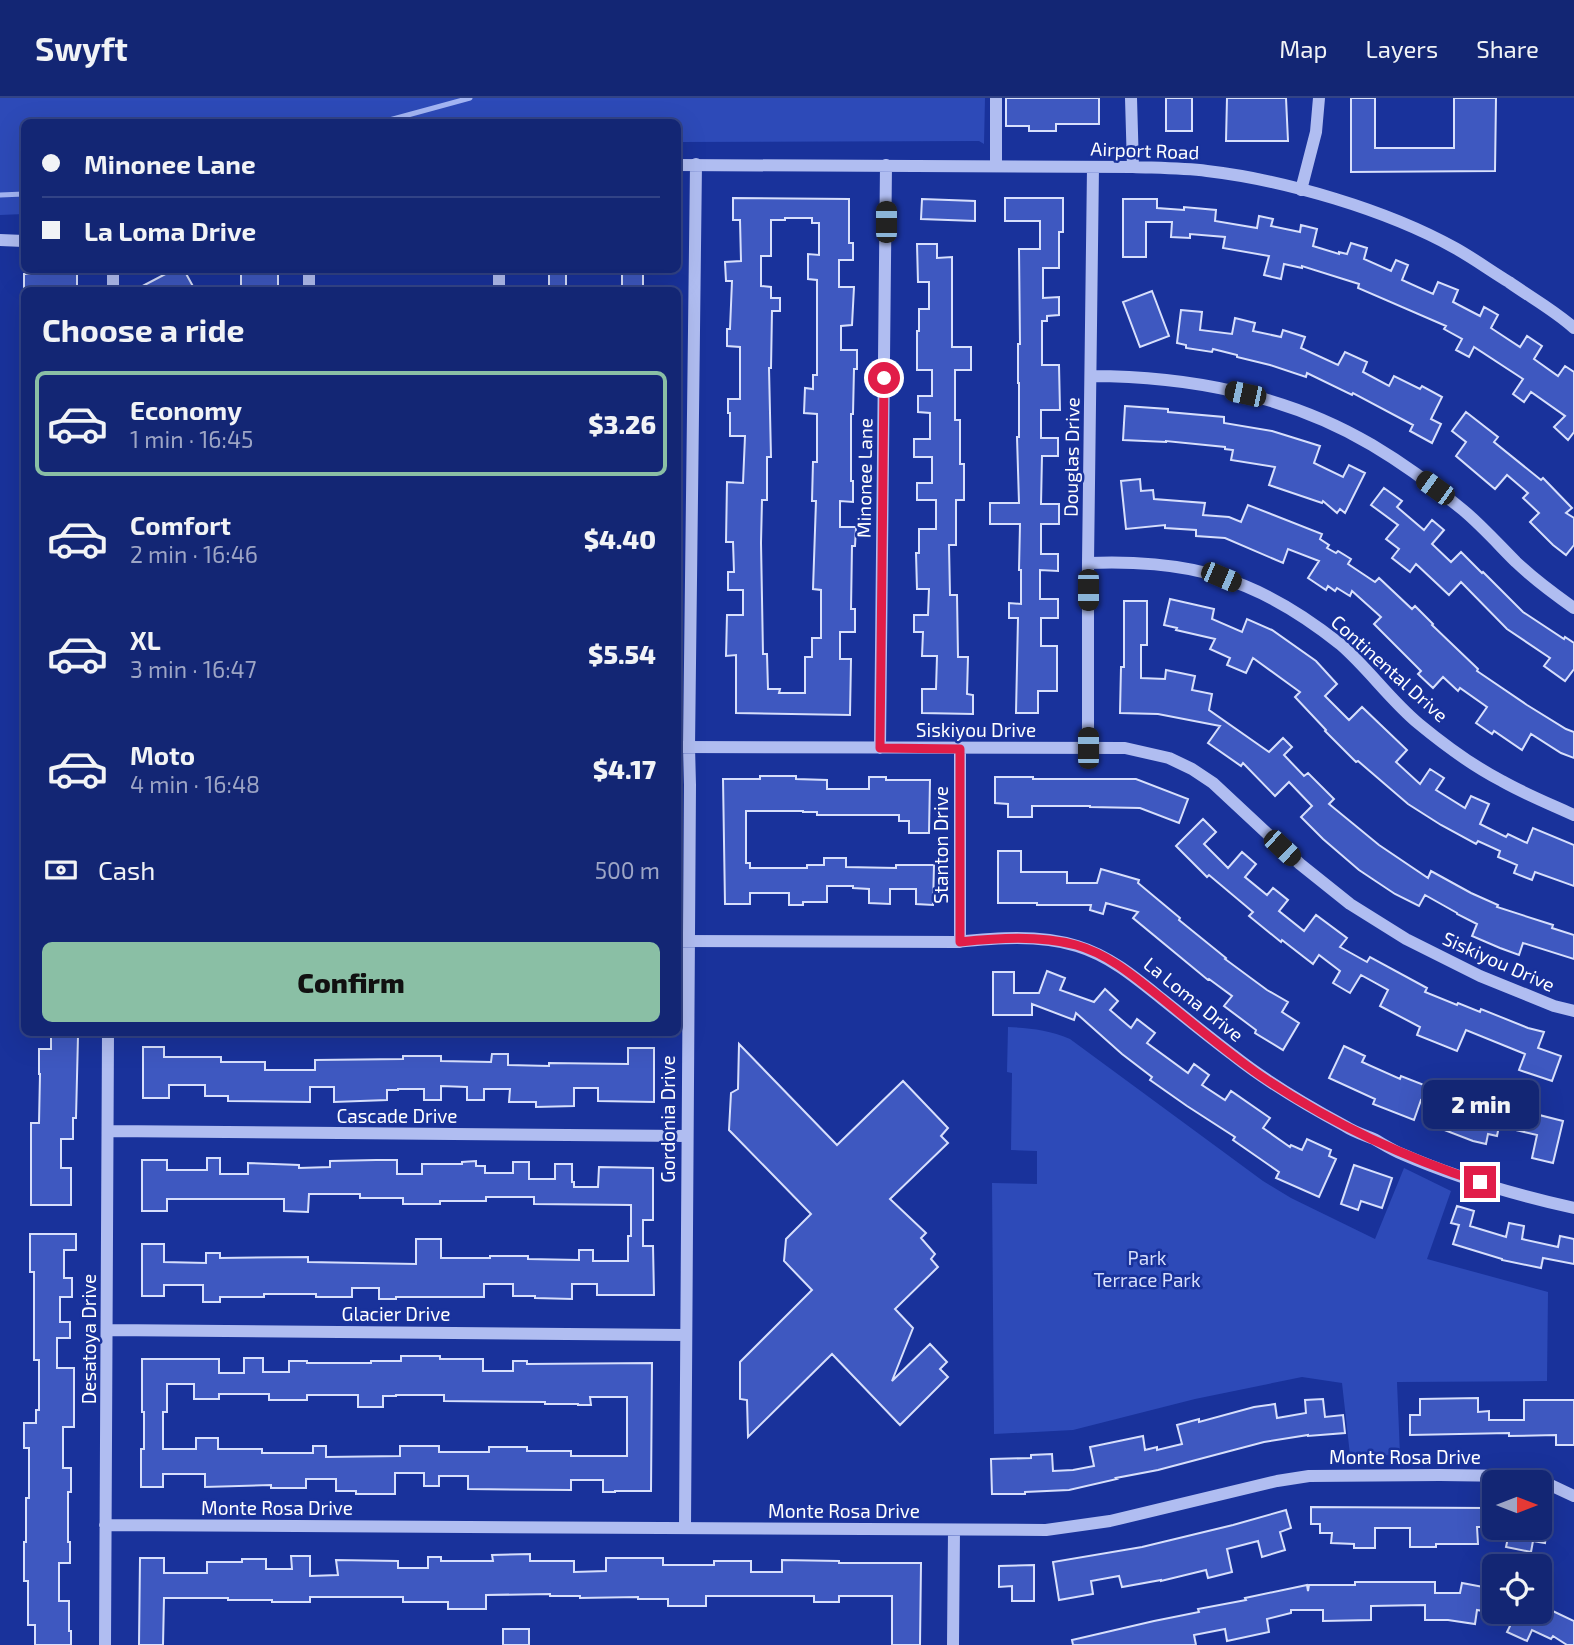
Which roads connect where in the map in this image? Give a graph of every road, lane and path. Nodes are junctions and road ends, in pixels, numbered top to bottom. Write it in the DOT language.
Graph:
graph roads {
  1 [pos="996,98"];
  2 [pos="1131,98"];
  3 [pos="1318,98"];
  4 [pos="695,164"];
  5 [pos="681,165"];
  6 [pos="886,165"];
  7 [pos="996,166"];
  8 [pos="1093,167"];
  9 [pos="1133,167"];
  10 [pos="1301,190"];
  11 [pos="0,240"];
  12 [pos="21,241"];
  13 [pos="1574,328"];
  14 [pos="1091,376"];
  15 [pos="1088,562"];
  16 [pos="1574,608"];
  17 [pos="683,747"];
  18 [pos="880,748"];
  19 [pos="1088,748"];
  20 [pos="960,749"];
  21 [pos="1574,815"];
  22 [pos="682,941"];
  23 [pos="960,942"];
  24 [pos="1574,1011"];
  25 [pos="108,1036"];
  26 [pos="108,1131"];
  27 [pos="686,1136"];
  28 [pos="1574,1208"];
  29 [pos="107,1330"];
  30 [pos="685,1335"];
  31 [pos="1574,1496"];
  32 [pos="105,1525"];
  33 [pos="685,1528"];
  34 [pos="954,1530"];
  35 [pos="105,1645"];
  36 [pos="953,1645"];
  1 -- 7 [label="street"];
  2 -- 9 [label="street"];
  3 -- 10 [label="street"];
  4 -- 5 [label="street, Airport Road"];
  4 -- 6 [label="street, Airport Road"];
  4 -- 17 [label="street, Gordonia Drive"];
  6 -- 7 [label="street, Airport Road"];
  6 -- 18 [label="street, Minonee Lane"];
  7 -- 8 [label="street, Airport Road"];
  8 -- 9 [label="street, Airport Road"];
  8 -- 14 [label="street, Douglas Drive"];
  9 -- 10 [label="street, Airport Road"];
  10 -- 13 [label="street, Airport Road"];
  11 -- 12 [label="street"];
  14 -- 15 [label="street, Douglas Drive"];
  14 -- 16 [label="street"];
  15 -- 19 [label="street, Douglas Drive"];
  15 -- 21 [label="street, Continental Drive"];
  17 -- 18 [label="street, Siskiyou Drive"];
  17 -- 22 [label="street, Gordonia Drive"];
  18 -- 20 [label="street, Siskiyou Drive"];
  19 -- 20 [label="street, Siskiyou Drive"];
  19 -- 24 [label="street, Siskiyou Drive"];
  20 -- 23 [label="street, Stanton Drive"];
  22 -- 23 [label="street, La Loma Drive"];
  22 -- 27 [label="street, Gordonia Drive"];
  23 -- 28 [label="street, La Loma Drive"];
  25 -- 26 [label="street, Desatoya Drive"];
  26 -- 27 [label="street, Cascade Drive"];
  26 -- 29 [label="street, Desatoya Drive"];
  27 -- 30 [label="street, Gordonia Drive"];
  29 -- 30 [label="street, Glacier Drive"];
  29 -- 32 [label="street, Desatoya Drive"];
  30 -- 33 [label="street, Gordonia Drive"];
  31 -- 34 [label="street, Monte Rosa Drive"];
  32 -- 33 [label="street, Monte Rosa Drive"];
  32 -- 35 [label="street, Desatoya Drive"];
  33 -- 34 [label="street, Monte Rosa Drive"];
  34 -- 36 [label="street"];
}
